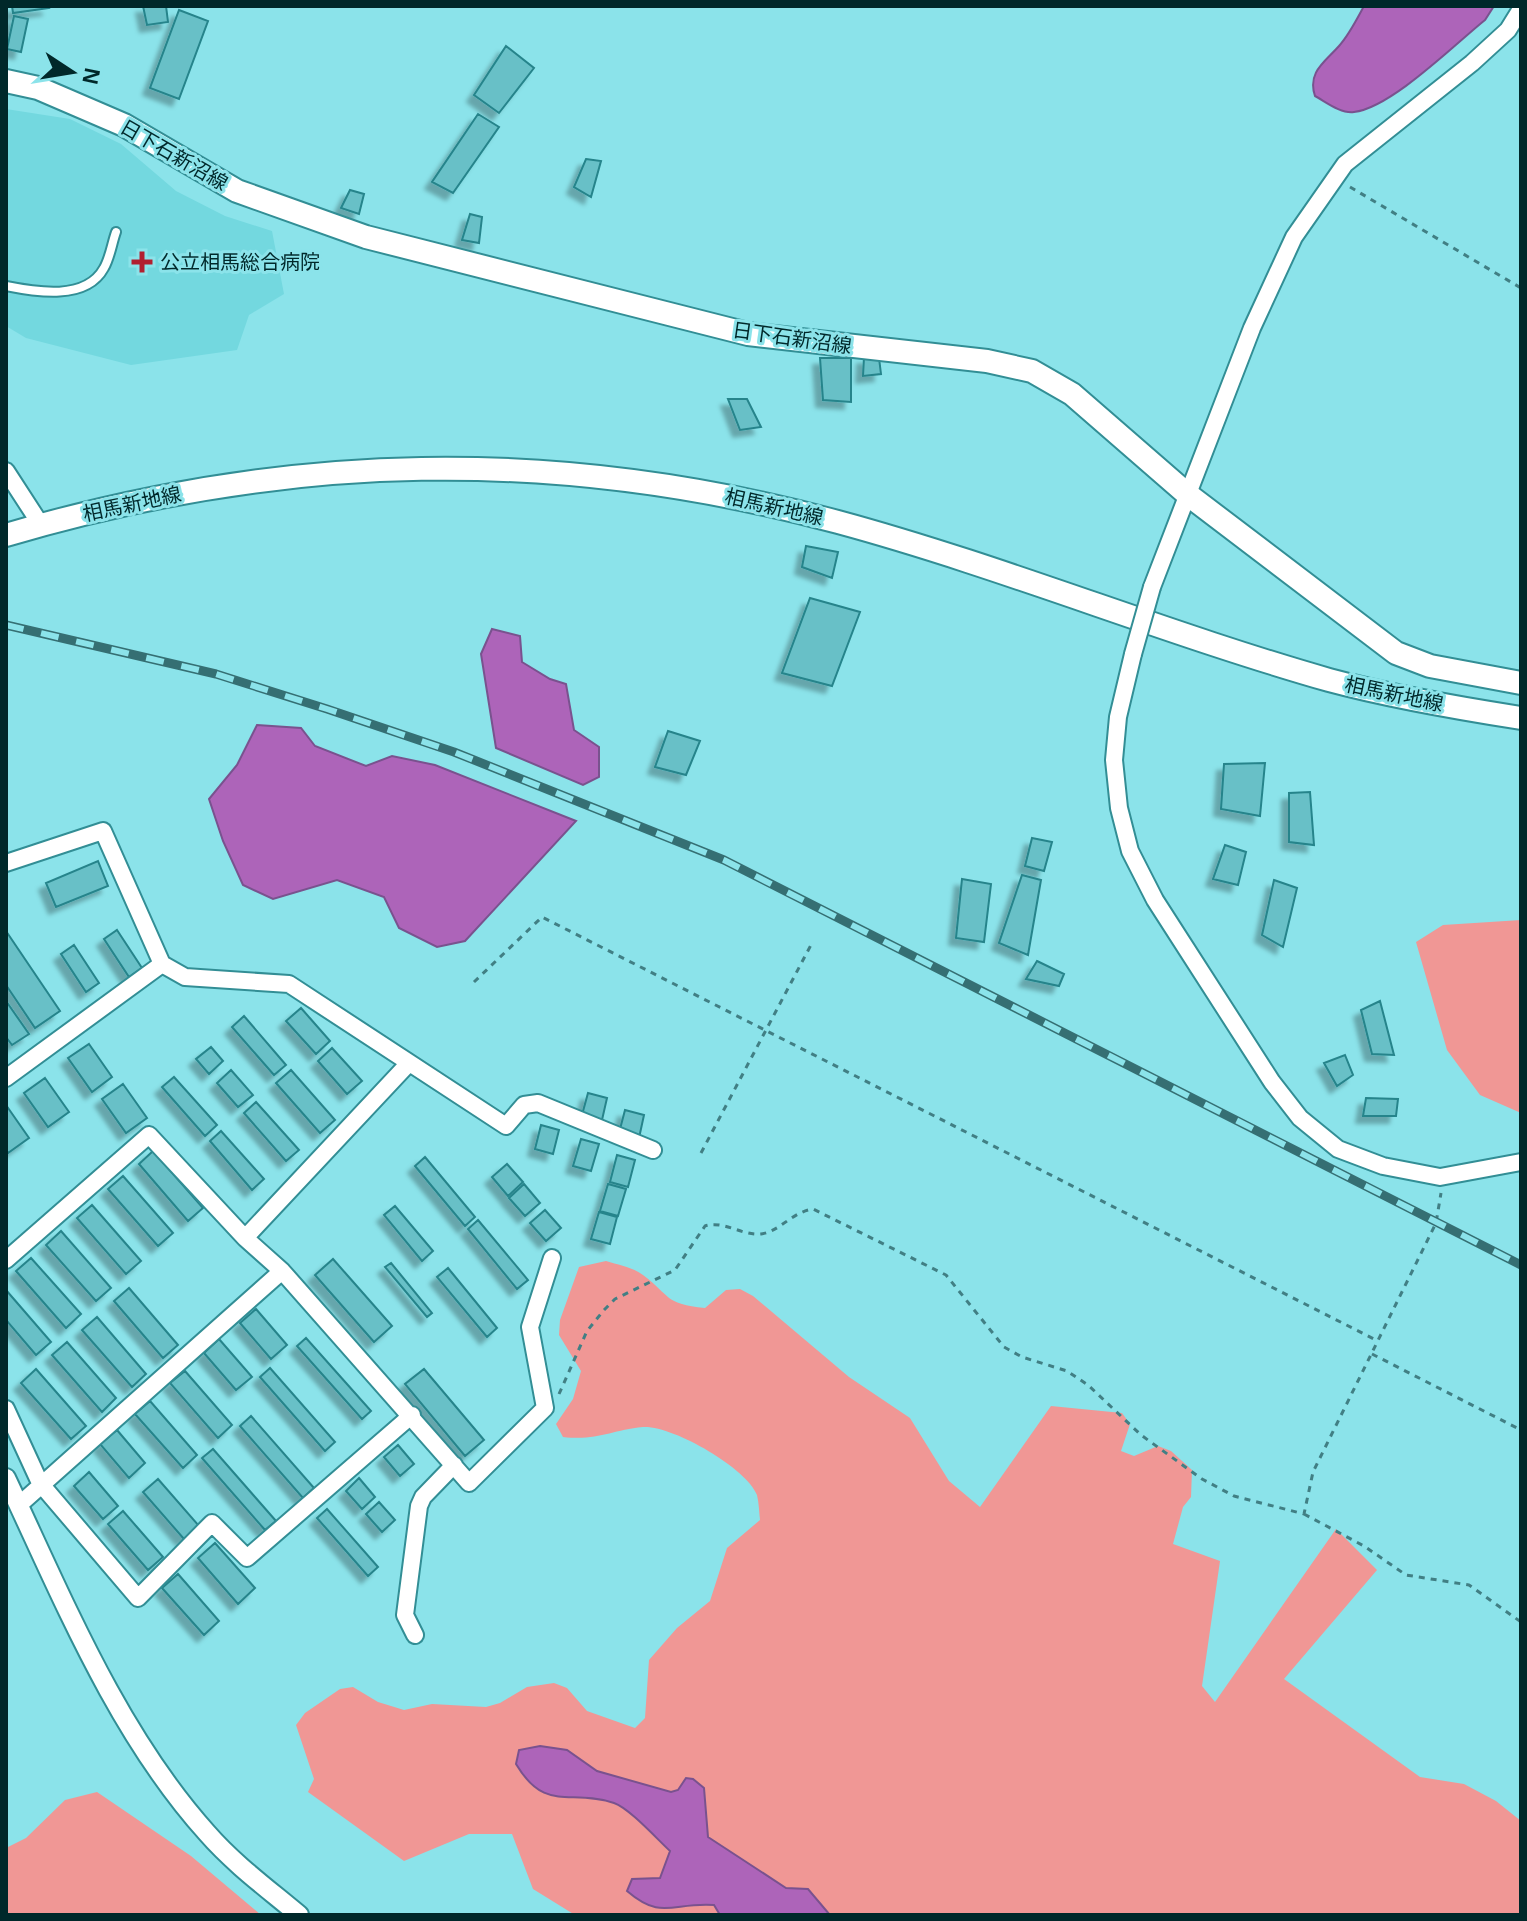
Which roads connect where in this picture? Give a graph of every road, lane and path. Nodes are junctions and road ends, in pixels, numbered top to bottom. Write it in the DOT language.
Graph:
graph roads {
  1 [pos="1521,9"];
  2 [pos="6,81"];
  3 [pos="1333,177"];
  4 [pos="116,232"];
  5 [pos="1521,277"];
  6 [pos="1516,285"];
  7 [pos="6,286"];
  8 [pos="1521,288"];
  9 [pos="6,471"];
  10 [pos="1187,494"];
  11 [pos="41,525"];
  12 [pos="6,535"];
  13 [pos="1521,683"];
  14 [pos="1521,718"];
  15 [pos="6,863"];
  16 [pos="812,943"];
  17 [pos="162,964"];
  18 [pos="474,982"];
  19 [pos="766,1031"];
  20 [pos="409,1063"];
  21 [pos="6,1078"];
  22 [pos="653,1150"];
  23 [pos="701,1153"];
  24 [pos="1521,1162"];
  25 [pos="1440,1177"];
  26 [pos="245,1238"];
  27 [pos="552,1258"];
  28 [pos="6,1260"];
  29 [pos="282,1271"];
  30 [pos="1378,1341"];
  31 [pos="1372,1354"];
  32 [pos="545,1408"];
  33 [pos="6,1409"];
  34 [pos="412,1415"];
  35 [pos="1521,1430"];
  36 [pos="454,1465"];
  37 [pos="6,1478"];
  38 [pos="40,1483"];
  39 [pos="19,1505"];
  40 [pos="1304,1514"];
  41 [pos="1521,1622"];
  42 [pos="415,1635"];
  43 [pos="299,1915"];
  1 -- 3 [label="street"];
  2 -- 10 [label="main road, 日下石新沼線"];
  3 -- 6 [label="path"];
  3 -- 10 [label="street"];
  4 -- 7 [label="lane"];
  5 -- 6 [label="path"];
  6 -- 8 [label="path"];
  9 -- 11 [label="street"];
  10 -- 13 [label="main road, 日下石新沼線"];
  10 -- 25 [label="street, bridge"];
  11 -- 12 [label="main road, 相馬新地線"];
  11 -- 14 [label="main road, 相馬新地線"];
  15 -- 17 [label="street"];
  16 -- 19 [label="path"];
  17 -- 20 [label="street"];
  17 -- 21 [label="street"];
  18 -- 19 [label="path"];
  19 -- 23 [label="path"];
  19 -- 30 [label="path"];
  20 -- 22 [label="street"];
  20 -- 26 [label="street"];
  24 -- 25 [label="street"];
  25 -- 30 [label="path"];
  26 -- 28 [label="street"];
  26 -- 29 [label="street"];
  27 -- 32 [label="street"];
  29 -- 34 [label="street"];
  29 -- 38 [label="street"];
  30 -- 31 [label="path"];
  31 -- 35 [label="path"];
  31 -- 40 [label="path"];
  32 -- 36 [label="street"];
  32 -- 40 [label="path"];
  33 -- 38 [label="street"];
  34 -- 36 [label="street"];
  34 -- 38 [label="street"];
  36 -- 42 [label="street"];
  37 -- 39 [label="street"];
  38 -- 39 [label="street"];
  39 -- 43 [label="street"];
  40 -- 41 [label="path"];
}
